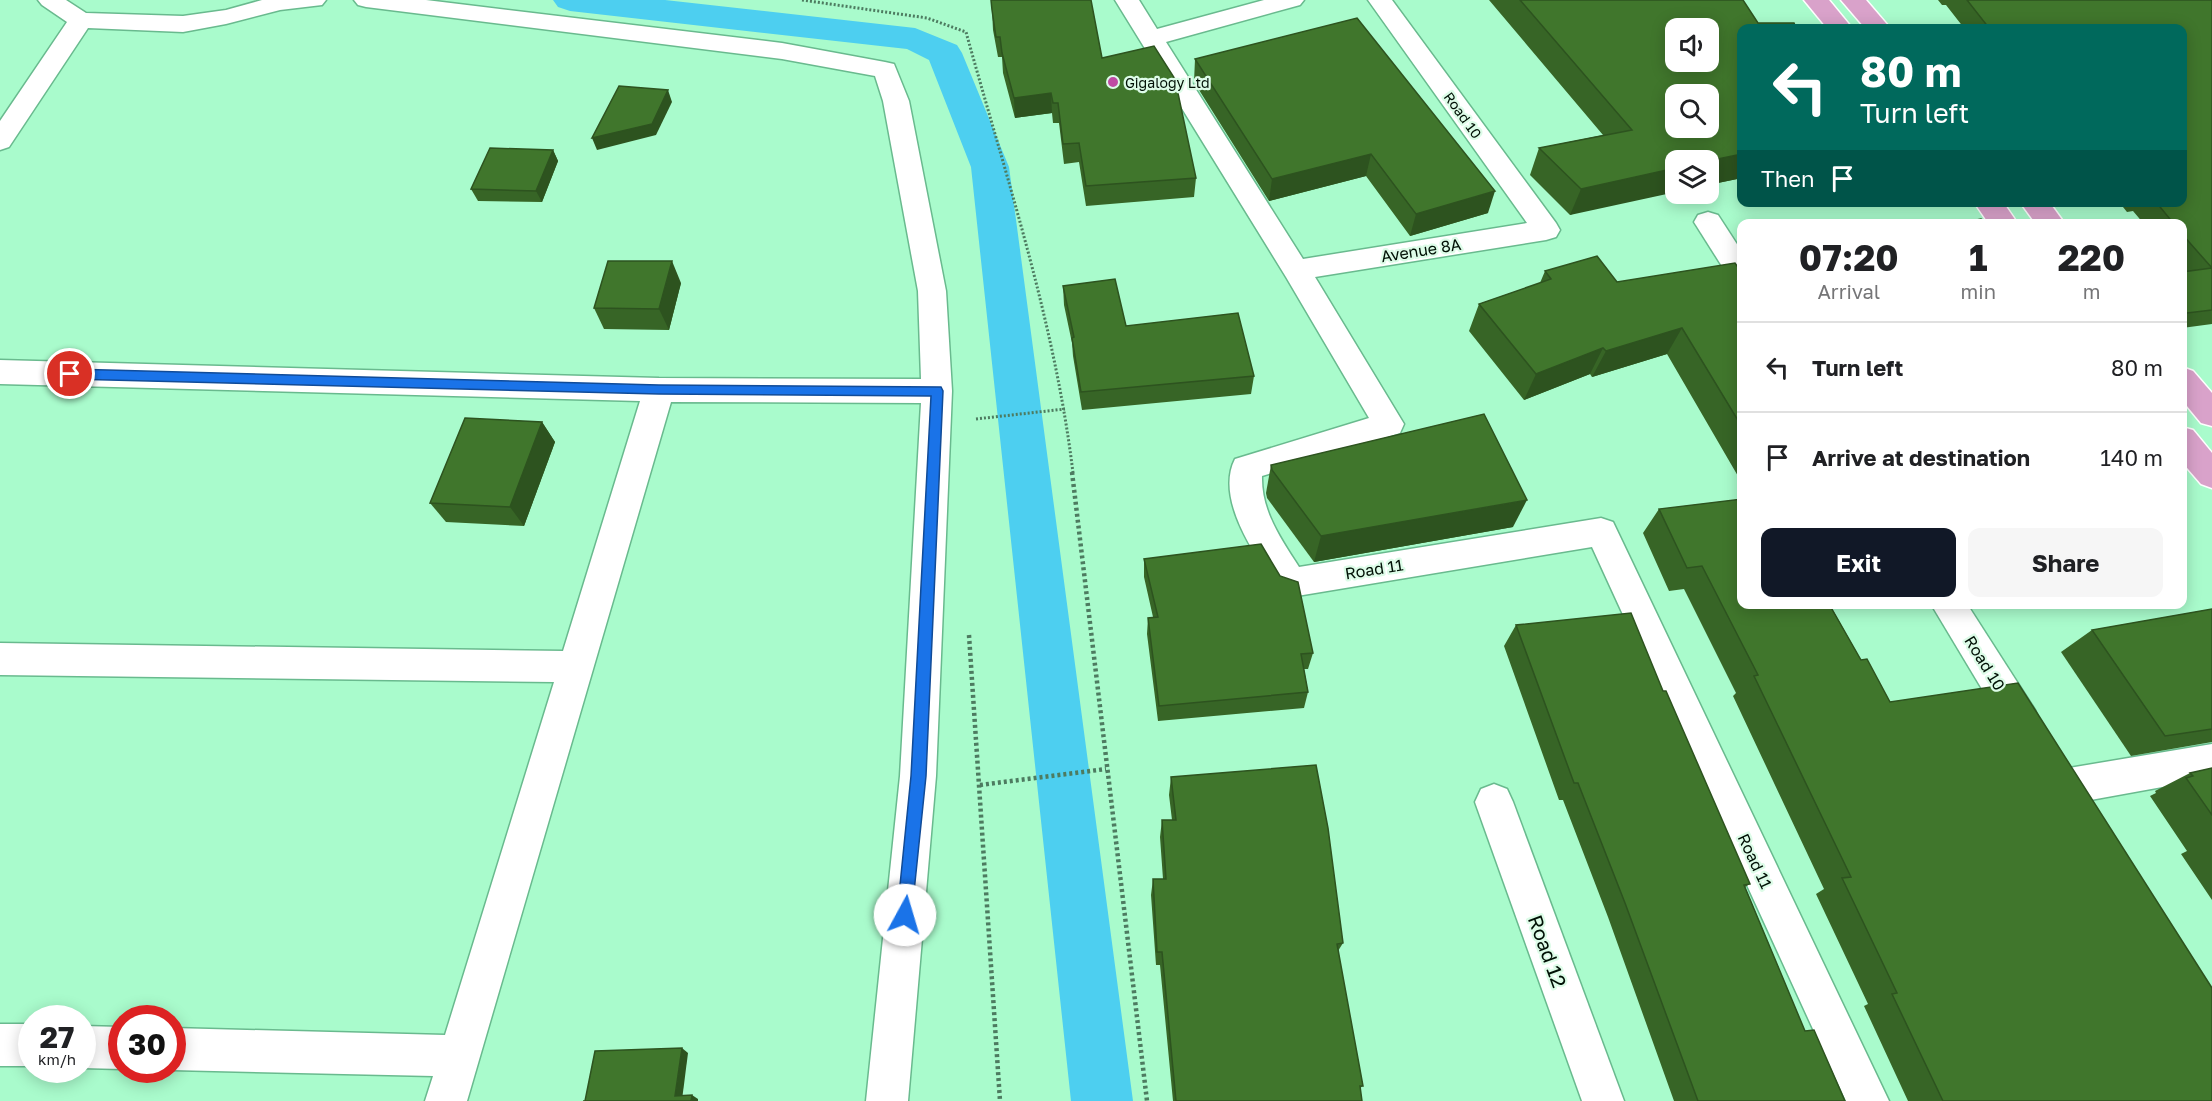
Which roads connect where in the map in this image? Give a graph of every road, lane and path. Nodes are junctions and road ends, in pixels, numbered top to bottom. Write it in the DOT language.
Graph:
graph roads {
  1 [pos="50,0"];
  2 [pos="314,0"];
  3 [pos="366,0"];
  4 [pos="802,0"];
  5 [pos="1126,0"];
  6 [pos="1292,0"];
  7 [pos="1380,0"];
  8 [pos="1816,0"];
  9 [pos="1853,0"];
  10 [pos="81,20"];
  11 [pos="1837,24"];
  12 [pos="1874,24"];
  13 [pos="1151,38"];
  14 [pos="0,141"];
  15 [pos="1991,207"];
  16 [pos="2037,207"];
  17 [pos="2001,219"];
  18 [pos="2048,219"];
  19 [pos="1708,222"];
  20 [pos="1546,230"];
  21 [pos="1737,267"];
  22 [pos="1296,270"];
  23 [pos="0,372"];
  24 [pos="2187,385"];
  25 [pos="659,390"];
  26 [pos="946,406"];
  27 [pos="1065,409"];
  28 [pos="2212,414"];
  29 [pos="2187,445"];
  30 [pos="2212,475"];
  31 [pos="1951,609"];
  32 [pos="968,624"];
  33 [pos="0,659"];
  34 [pos="574,667"];
  35 [pos="2212,761"];
  36 [pos="1106,769"];
  37 [pos="980,785"];
  38 [pos="1494,802"];
  39 [pos="0,1045"];
  40 [pos="18,1046"];
  41 [pos="186,1049"];
  42 [pos="458,1056"];
  43 [pos="446,1101"];
  44 [pos="886,1101"];
  45 [pos="1000,1101"];
  46 [pos="1147,1101"];
  47 [pos="1603,1101"];
  48 [pos="1868,1101"];
  1 -- 10 [label="street"];
  2 -- 10 [label="street"];
  3 -- 26 [label="street"];
  4 -- 27 [label="path"];
  5 -- 13 [label="street, Road 11"];
  6 -- 13 [label="street"];
  7 -- 20 [label="street, Road 10"];
  8 -- 11 [label="main road"];
  9 -- 12 [label="main road"];
  10 -- 14 [label="street"];
  13 -- 22 [label="street, Road 11"];
  15 -- 17 [label="main road"];
  16 -- 18 [label="main road"];
  19 -- 21 [label="street"];
  20 -- 22 [label="street, Avenue 8A"];
  22 -- 48 [label="street, Road 11"];
  23 -- 25 [label="street"];
  24 -- 28 [label="main road"];
  25 -- 26 [label="street"];
  25 -- 34 [label="street"];
  26 -- 27 [label="path"];
  26 -- 44 [label="street"];
  27 -- 36 [label="path"];
  29 -- 30 [label="main road"];
  31 -- 35 [label="street, Road 10"];
  32 -- 37 [label="path"];
  33 -- 34 [label="street"];
  34 -- 42 [label="street"];
  36 -- 37 [label="path"];
  36 -- 46 [label="path"];
  37 -- 45 [label="path"];
  38 -- 47 [label="street, Road 12"];
  39 -- 40 [label="street"];
  41 -- 42 [label="street"];
  42 -- 43 [label="street"];
}
